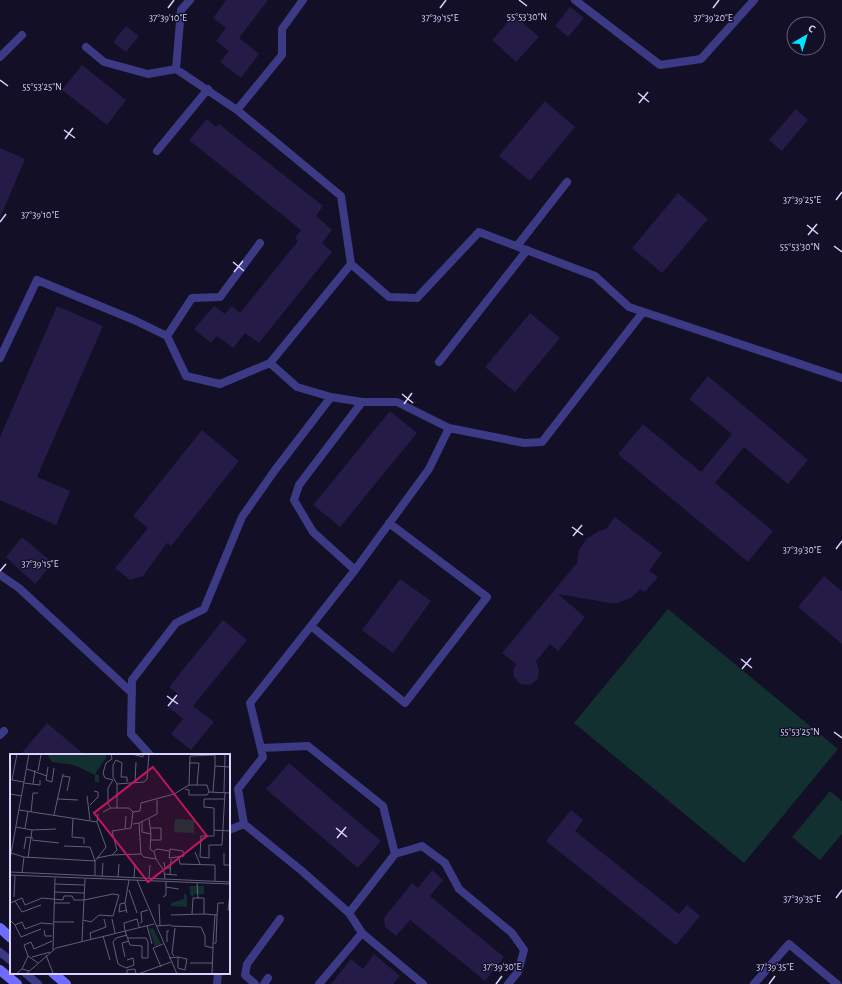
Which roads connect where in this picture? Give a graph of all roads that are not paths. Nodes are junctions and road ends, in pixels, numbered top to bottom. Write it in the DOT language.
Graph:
graph roads {
  1 [pos="190,0"];
  2 [pos="303,0"];
  3 [pos="754,0"];
  4 [pos="580,1"];
  5 [pos="22,35"];
  6 [pos="86,47"];
  7 [pos="0,57"];
  8 [pos="176,69"];
  9 [pos="208,89"];
  10 [pos="237,110"];
  11 [pos="157,151"];
  12 [pos="567,182"];
  13 [pos="260,243"];
  14 [pos="517,246"];
  15 [pos="527,250"];
  16 [pos="351,264"];
  17 [pos="643,312"];
  18 [pos="167,336"];
  19 [pos="0,358"];
  20 [pos="439,362"];
  21 [pos="270,363"];
  22 [pos="842,378"];
  23 [pos="331,397"];
  24 [pos="362,402"];
  25 [pos="449,428"];
  26 [pos="389,523"];
  27 [pos="355,570"];
  28 [pos="0,575"];
  29 [pos="311,626"];
  30 [pos="132,693"];
  31 [pos="261,748"];
  32 [pos="149,754"];
  33 [pos="244,824"];
  34 [pos="230,830"];
  35 [pos="395,854"];
  36 [pos="349,913"];
  37 [pos="280,919"];
  38 [pos="0,928"];
  39 [pos="362,933"];
  40 [pos="10,937"];
  41 [pos="0,952"];
  42 [pos="10,960"];
  43 [pos="0,970"];
  44 [pos="26,974"];
  45 [pos="54,974"];
  46 [pos="17,984"];
  47 [pos="38,984"];
  48 [pos="66,984"];
  49 [pos="255,984"];
  50 [pos="319,984"];
  51 [pos="423,984"];
  52 [pos="508,984"];
  53 [pos="754,984"];
  54 [pos="837,984"];
  1 -- 8 [label="lane"];
  2 -- 10 [label="lane"];
  3 -- 4 [label="lane"];
  5 -- 7 [label="lane"];
  6 -- 8 [label="lane"];
  8 -- 9 [label="lane"];
  9 -- 10 [label="lane"];
  9 -- 11 [label="lane"];
  10 -- 16 [label="lane"];
  12 -- 14 [label="lane"];
  13 -- 18 [label="lane"];
  14 -- 15 [label="lane"];
  14 -- 16 [label="lane"];
  15 -- 17 [label="lane"];
  15 -- 20 [label="lane"];
  16 -- 21 [label="lane"];
  17 -- 22 [label="lane"];
  17 -- 25 [label="lane"];
  18 -- 19 [label="lane"];
  18 -- 21 [label="lane"];
  21 -- 23 [label="lane"];
  23 -- 24 [label="lane"];
  23 -- 30 [label="lane"];
  24 -- 25 [label="lane"];
  24 -- 27 [label="lane"];
  25 -- 26 [label="lane"];
  26 -- 27 [label="lane"];
  26 -- 29 [label="lane"];
  27 -- 29 [label="lane"];
  28 -- 30 [label="lane"];
  29 -- 31 [label="lane"];
  30 -- 32 [label="lane"];
  31 -- 33 [label="lane"];
  31 -- 35 [label="lane"];
  33 -- 34 [label="lane"];
  33 -- 36 [label="lane"];
  35 -- 36 [label="lane"];
  35 -- 52 [label="lane"];
  36 -- 39 [label="lane"];
  37 -- 49 [label="lane"];
  38 -- 40 [label="main road"];
  39 -- 50 [label="lane"];
  39 -- 51 [label="lane"];
  41 -- 42 [label="lane"];
  43 -- 46 [label="main road"];
  44 -- 47 [label="lane"];
  45 -- 48 [label="main road"];
  53 -- 54 [label="lane"];
}
